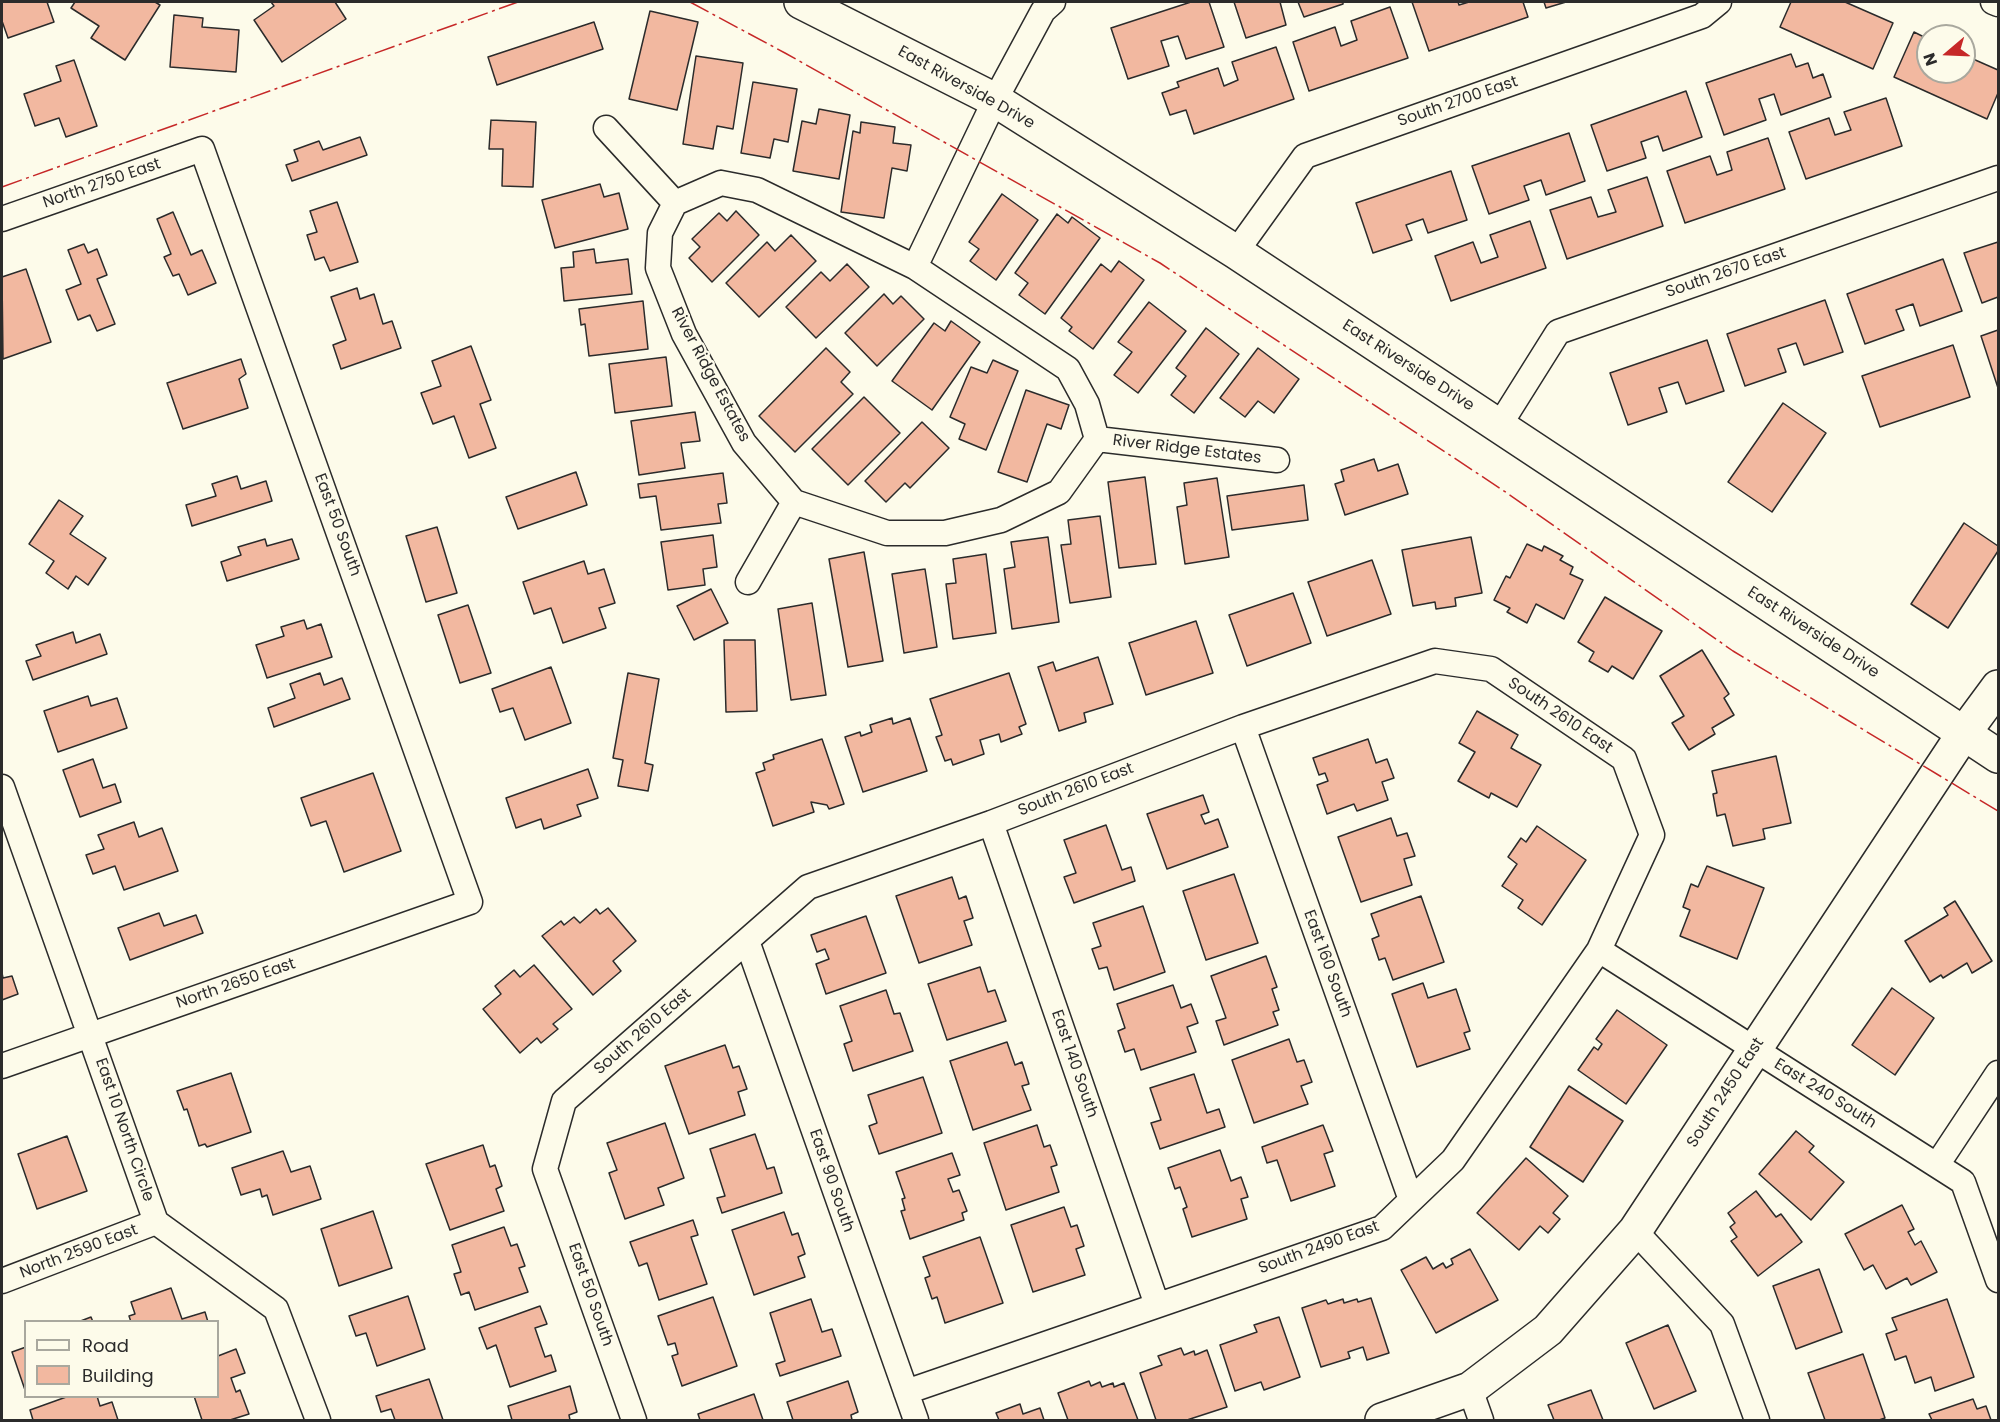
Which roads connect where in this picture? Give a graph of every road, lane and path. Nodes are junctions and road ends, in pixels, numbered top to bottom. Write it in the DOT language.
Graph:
graph roads {
  1 [pos="801,2"];
  2 [pos="1053,2"];
  3 [pos="1719,2"];
  4 [pos="1993,2"];
  5 [pos="1998,4"];
  6 [pos="995,100"];
  7 [pos="606,128"];
  8 [pos="202,149"];
  9 [pos="1998,178"];
  10 [pos="675,203"];
  11 [pos="3,213"];
  12 [pos="1236,252"];
  13 [pos="915,267"];
  14 [pos="1500,426"];
  15 [pos="1097,439"];
  16 [pos="1277,460"];
  17 [pos="794,502"];
  18 [pos="748,582"];
  19 [pos="1998,687"];
  20 [pos="1243,727"];
  21 [pos="1964,733"];
  22 [pos="1998,756"];
  23 [pos="2,787"];
  24 [pos="991,823"];
  25 [pos="1652,835"];
  26 [pos="470,902"];
  27 [pos="747,941"];
  28 [pos="1599,950"];
  29 [pos="90,1035"];
  30 [pos="1755,1050"];
  31 [pos="2,1066"];
  32 [pos="1998,1073"];
  33 [pos="1937,1165"];
  34 [pos="546,1169"];
  35 [pos="1411,1200"];
  36 [pos="156,1222"];
  37 [pos="1635,1231"];
  38 [pos="1998,1280"];
  39 [pos="2,1281"];
  40 [pos="1157,1305"];
  41 [pos="1470,1389"];
  42 [pos="906,1392"];
  43 [pos="318,1420"];
  44 [pos="634,1420"];
  45 [pos="916,1420"];
  46 [pos="1382,1420"];
  47 [pos="1481,1420"];
  48 [pos="1757,1420"];
  1 -- 6 [label="main road, East Riverside Drive"];
  2 -- 6 [label="street"];
  3 -- 12 [label="street, South 2700 East"];
  4 -- 5 [label="street"];
  6 -- 12 [label="main road, East Riverside Drive"];
  6 -- 13 [label="street"];
  7 -- 10 [label="street"];
  8 -- 11 [label="street, North 2750 East"];
  8 -- 26 [label="street, East 50 South"];
  9 -- 14 [label="street, South 2670 East"];
  10 -- 13 [label="street, River Ridge Estates"];
  10 -- 17 [label="street, River Ridge Estates"];
  12 -- 14 [label="main road, East Riverside Drive"];
  13 -- 15 [label="street, River Ridge Estates"];
  14 -- 21 [label="main road, East Riverside Drive"];
  15 -- 16 [label="street, River Ridge Estates"];
  15 -- 17 [label="street, River Ridge Estates"];
  17 -- 18 [label="street"];
  19 -- 21 [label="main road, South 2450 East"];
  20 -- 24 [label="street, South 2610 East"];
  20 -- 25 [label="street, South 2610 East"];
  20 -- 35 [label="street, East 160 South"];
  21 -- 22 [label="main road, East Riverside Drive"];
  21 -- 30 [label="main road, South 2450 East"];
  23 -- 29 [label="street, East 10 North Circle"];
  24 -- 27 [label="street, South 2610 East"];
  24 -- 40 [label="street, East 140 South"];
  25 -- 28 [label="street, South 2490 East"];
  26 -- 29 [label="street, North 2650 East"];
  27 -- 34 [label="street, South 2610 East"];
  27 -- 42 [label="street, East 90 South"];
  28 -- 30 [label="street, East 240 South"];
  28 -- 35 [label="street, South 2490 East"];
  29 -- 31 [label="street, North 2650 East"];
  29 -- 36 [label="street, East 10 North Circle"];
  30 -- 33 [label="street, East 240 South"];
  30 -- 37 [label="main road, South 2450 East"];
  32 -- 33 [label="street"];
  33 -- 38 [label="street, East 240 South"];
  34 -- 44 [label="street, East 50 South"];
  35 -- 40 [label="street, South 2490 East"];
  36 -- 39 [label="street, North 2590 East"];
  36 -- 43 [label="street, East 10 North Circle"];
  37 -- 41 [label="main road, South 2450 East"];
  37 -- 48 [label="street"];
  40 -- 42 [label="street, South 2490 East"];
  41 -- 46 [label="main road, South 2450 East"];
  41 -- 47 [label="street"];
  42 -- 45 [label="street, East 90 South"];
}
